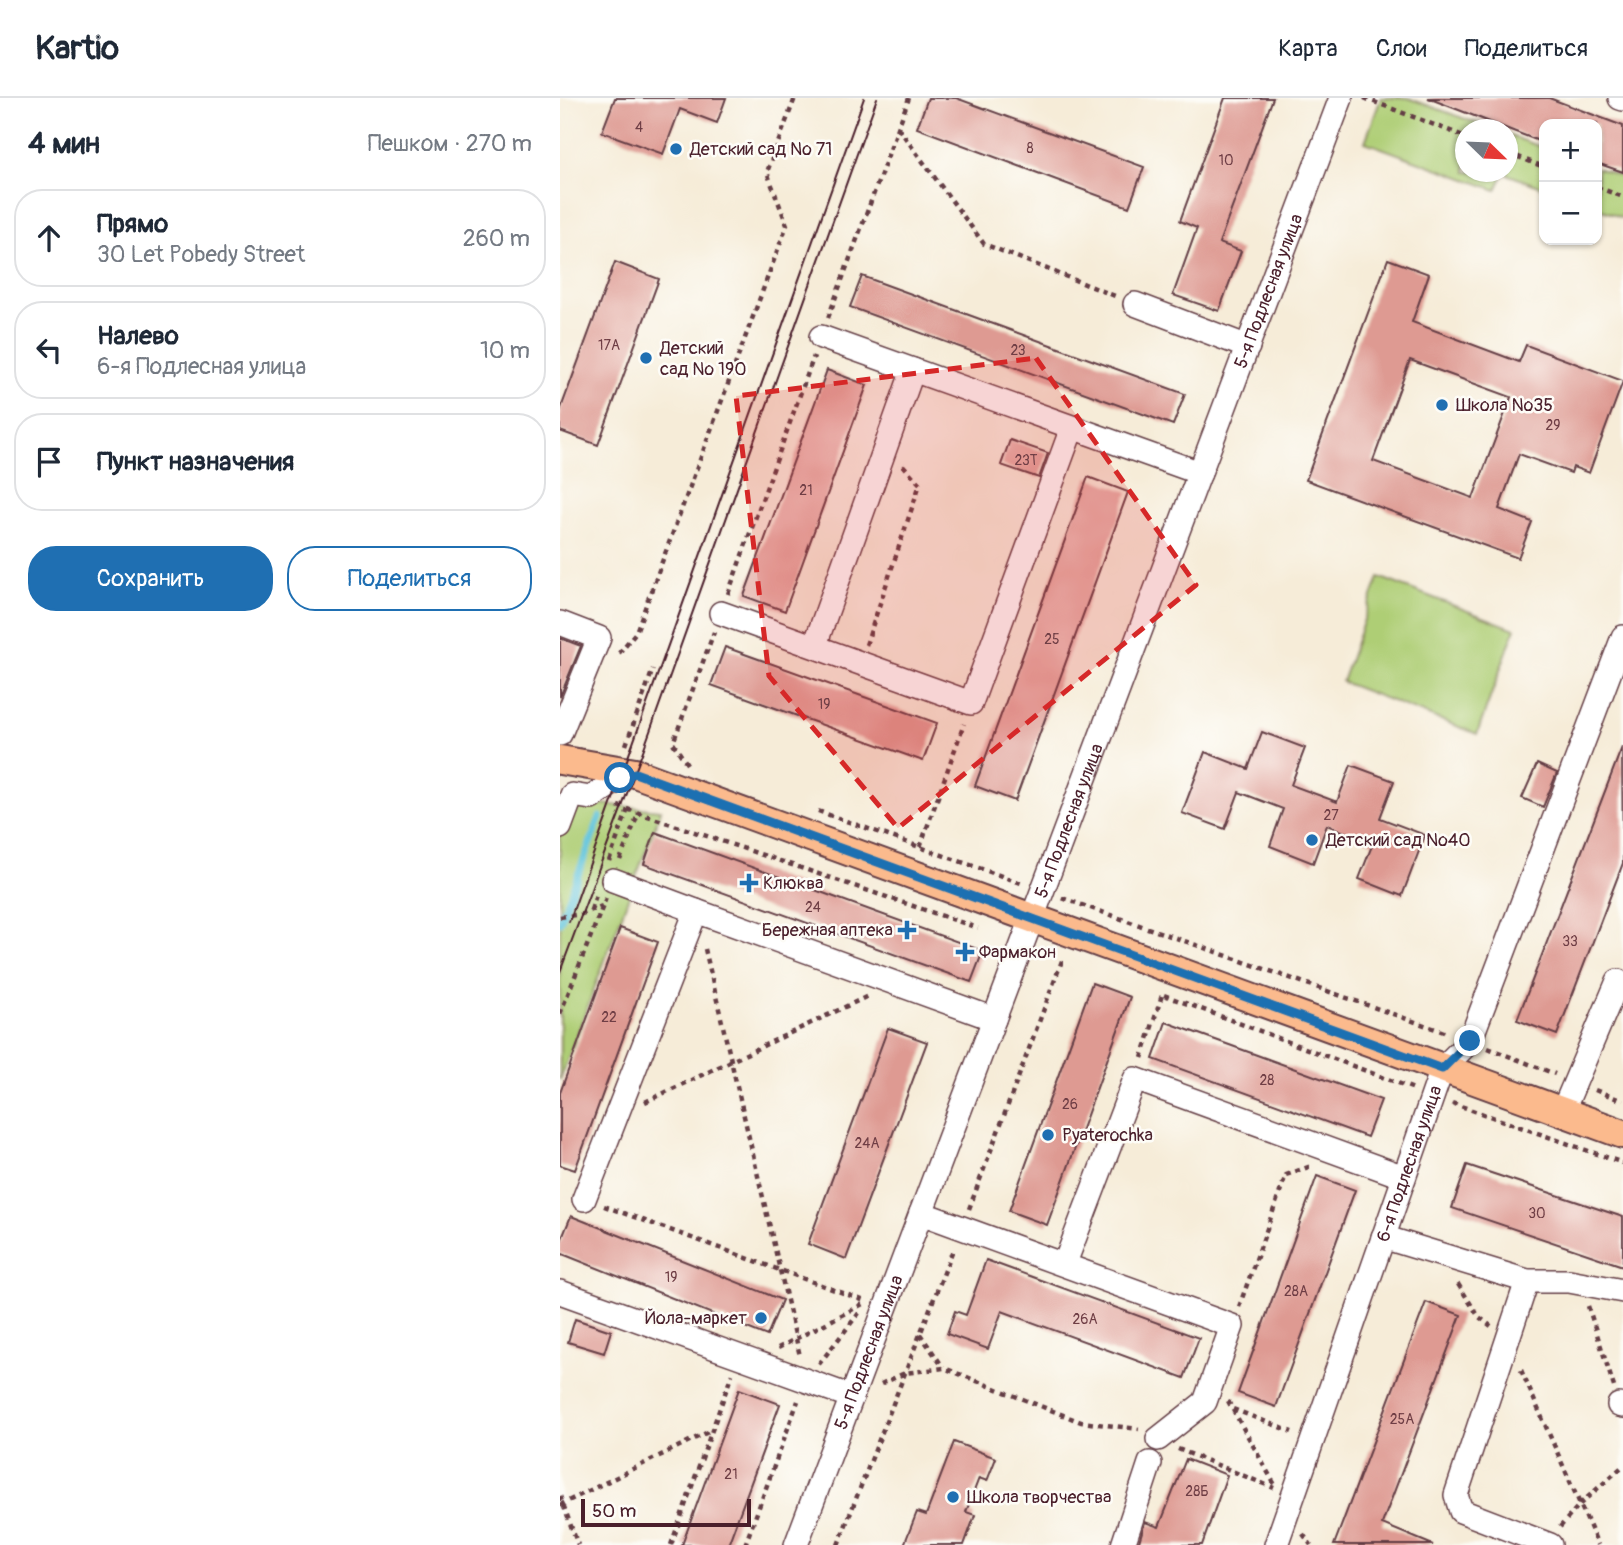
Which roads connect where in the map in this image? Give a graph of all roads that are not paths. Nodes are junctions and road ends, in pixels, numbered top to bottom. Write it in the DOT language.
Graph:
graph roads {
  1 [pos="1342,98"];
  2 [pos="1135,304"];
  3 [pos="821,337"];
  4 [pos="1248,347"];
  5 [pos="913,370"];
  6 [pos="1072,428"];
  7 [pos="1200,473"];
  8 [pos="721,613"];
  9 [pos="560,623"];
  10 [pos="1623,636"];
  11 [pos="815,645"];
  12 [pos="1615,681"];
  13 [pos="560,734"];
  14 [pos="560,760"];
  15 [pos="635,773"];
  16 [pos="560,827"];
  17 [pos="613,880"];
  18 [pos="696,911"];
  19 [pos="1027,931"];
  20 [pos="1621,978"];
  21 [pos="994,1019"];
  22 [pos="1442,1069"];
  23 [pos="1562,1113"];
  24 [pos="1623,1135"];
  25 [pos="1404,1177"];
  26 [pos="584,1199"];
  27 [pos="921,1213"];
  28 [pos="1383,1237"];
  29 [pos="1065,1263"];
  30 [pos="1527,1281"];
  31 [pos="1623,1291"];
  32 [pos="560,1292"];
  33 [pos="852,1397"];
  34 [pos="1158,1439"];
  35 [pos="1150,1463"];
  36 [pos="1548,1544"];
  37 [pos="796,1545"];
  38 [pos="1123,1545"];
  39 [pos="1276,1545"];
  1 -- 4 [label="street, 5-я Подлесная улица"];
  2 -- 4 [label="street"];
  3 -- 5 [label="street"];
  4 -- 7 [label="street, 5-я Подлесная улица"];
  5 -- 6 [label="street"];
  5 -- 11 [label="street"];
  6 -- 7 [label="street"];
  6 -- 11 [label="street"];
  7 -- 19 [label="street, 5-я Подлесная улица"];
  8 -- 11 [label="street"];
  9 -- 13 [label="street"];
  10 -- 12 [label="street, 6-я Подлесная улица"];
  12 -- 22 [label="street, 6-я Подлесная улица"];
  14 -- 15 [label="main road"];
  15 -- 16 [label="street"];
  15 -- 19 [label="main road"];
  17 -- 18 [label="street"];
  18 -- 21 [label="street"];
  18 -- 26 [label="street"];
  19 -- 21 [label="street, 5-я Подлесная улица"];
  19 -- 22 [label="main road"];
  20 -- 23 [label="street"];
  21 -- 27 [label="street, 5-я Подлесная улица"];
  22 -- 23 [label="main road"];
  22 -- 25 [label="street, 6-я Подлесная улица"];
  23 -- 24 [label="main road"];
  25 -- 28 [label="street, 6-я Подлесная улица"];
  25 -- 29 [label="street"];
  27 -- 29 [label="street"];
  27 -- 33 [label="street, 5-я Подлесная улица"];
  28 -- 30 [label="street"];
  28 -- 39 [label="street, 6-я Подлесная улица"];
  29 -- 34 [label="street"];
  30 -- 31 [label="street"];
  30 -- 36 [label="street"];
  32 -- 33 [label="street"];
  33 -- 37 [label="street, 5-я Подлесная улица"];
  35 -- 38 [label="street"];
}
